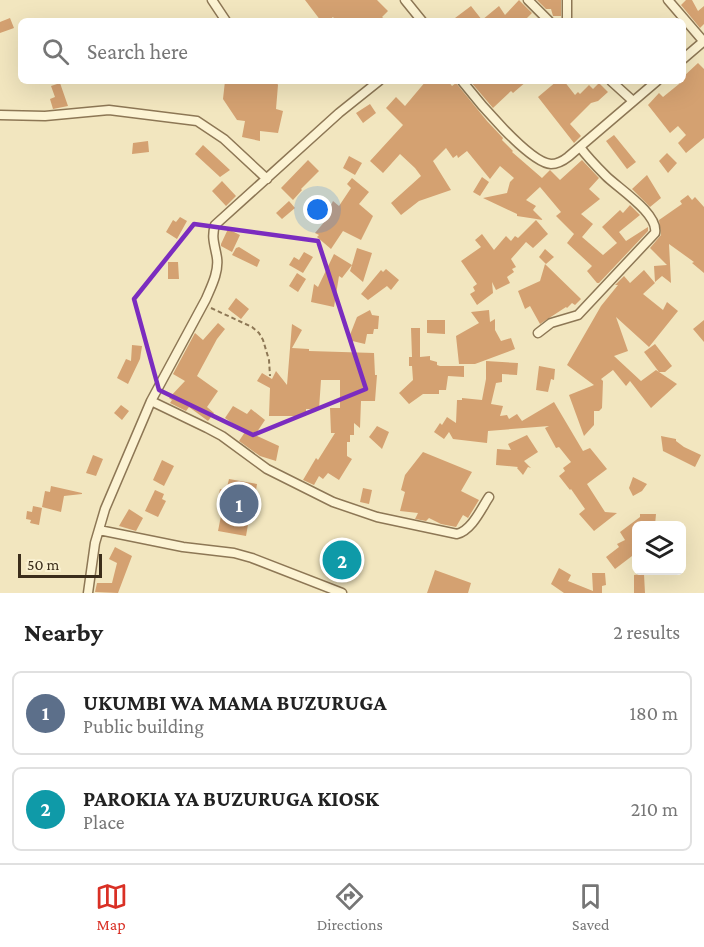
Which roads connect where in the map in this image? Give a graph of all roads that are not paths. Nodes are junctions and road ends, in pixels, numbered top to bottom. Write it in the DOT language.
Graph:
graph roads {
  1 [pos="212,0"];
  2 [pos="405,0"];
  3 [pos="528,0"];
  4 [pos="567,0"];
  5 [pos="668,0"];
  6 [pos="224,18"];
  7 [pos="420,18"];
  8 [pos="546,18"];
  9 [pos="567,18"];
  10 [pos="684,18"];
  11 [pos="686,20"];
  12 [pos="704,41"];
  13 [pos="686,56"];
  14 [pos="375,84"];
  15 [pos="465,84"];
  16 [pos="614,84"];
  17 [pos="653,84"];
  18 [pos="633,101"];
  19 [pos="0,115"];
  20 [pos="580,147"];
  21 [pos="267,179"];
  22 [pos="538,333"];
  23 [pos="151,401"];
  24 [pos="489,496"];
  25 [pos="99,530"];
  26 [pos="88,593"];
  27 [pos="342,593"];
  1 -- 6 [label="street"];
  2 -- 7 [label="street"];
  3 -- 8 [label="street"];
  4 -- 9 [label="street"];
  5 -- 10 [label="street"];
  11 -- 12 [label="street"];
  12 -- 13 [label="street"];
  14 -- 21 [label="street"];
  15 -- 20 [label="street"];
  16 -- 18 [label="street"];
  17 -- 18 [label="street"];
  18 -- 20 [label="street"];
  19 -- 21 [label="street"];
  20 -- 22 [label="street"];
  21 -- 23 [label="street"];
  23 -- 24 [label="street"];
  23 -- 25 [label="street"];
  25 -- 26 [label="street"];
  25 -- 27 [label="street"];
}
